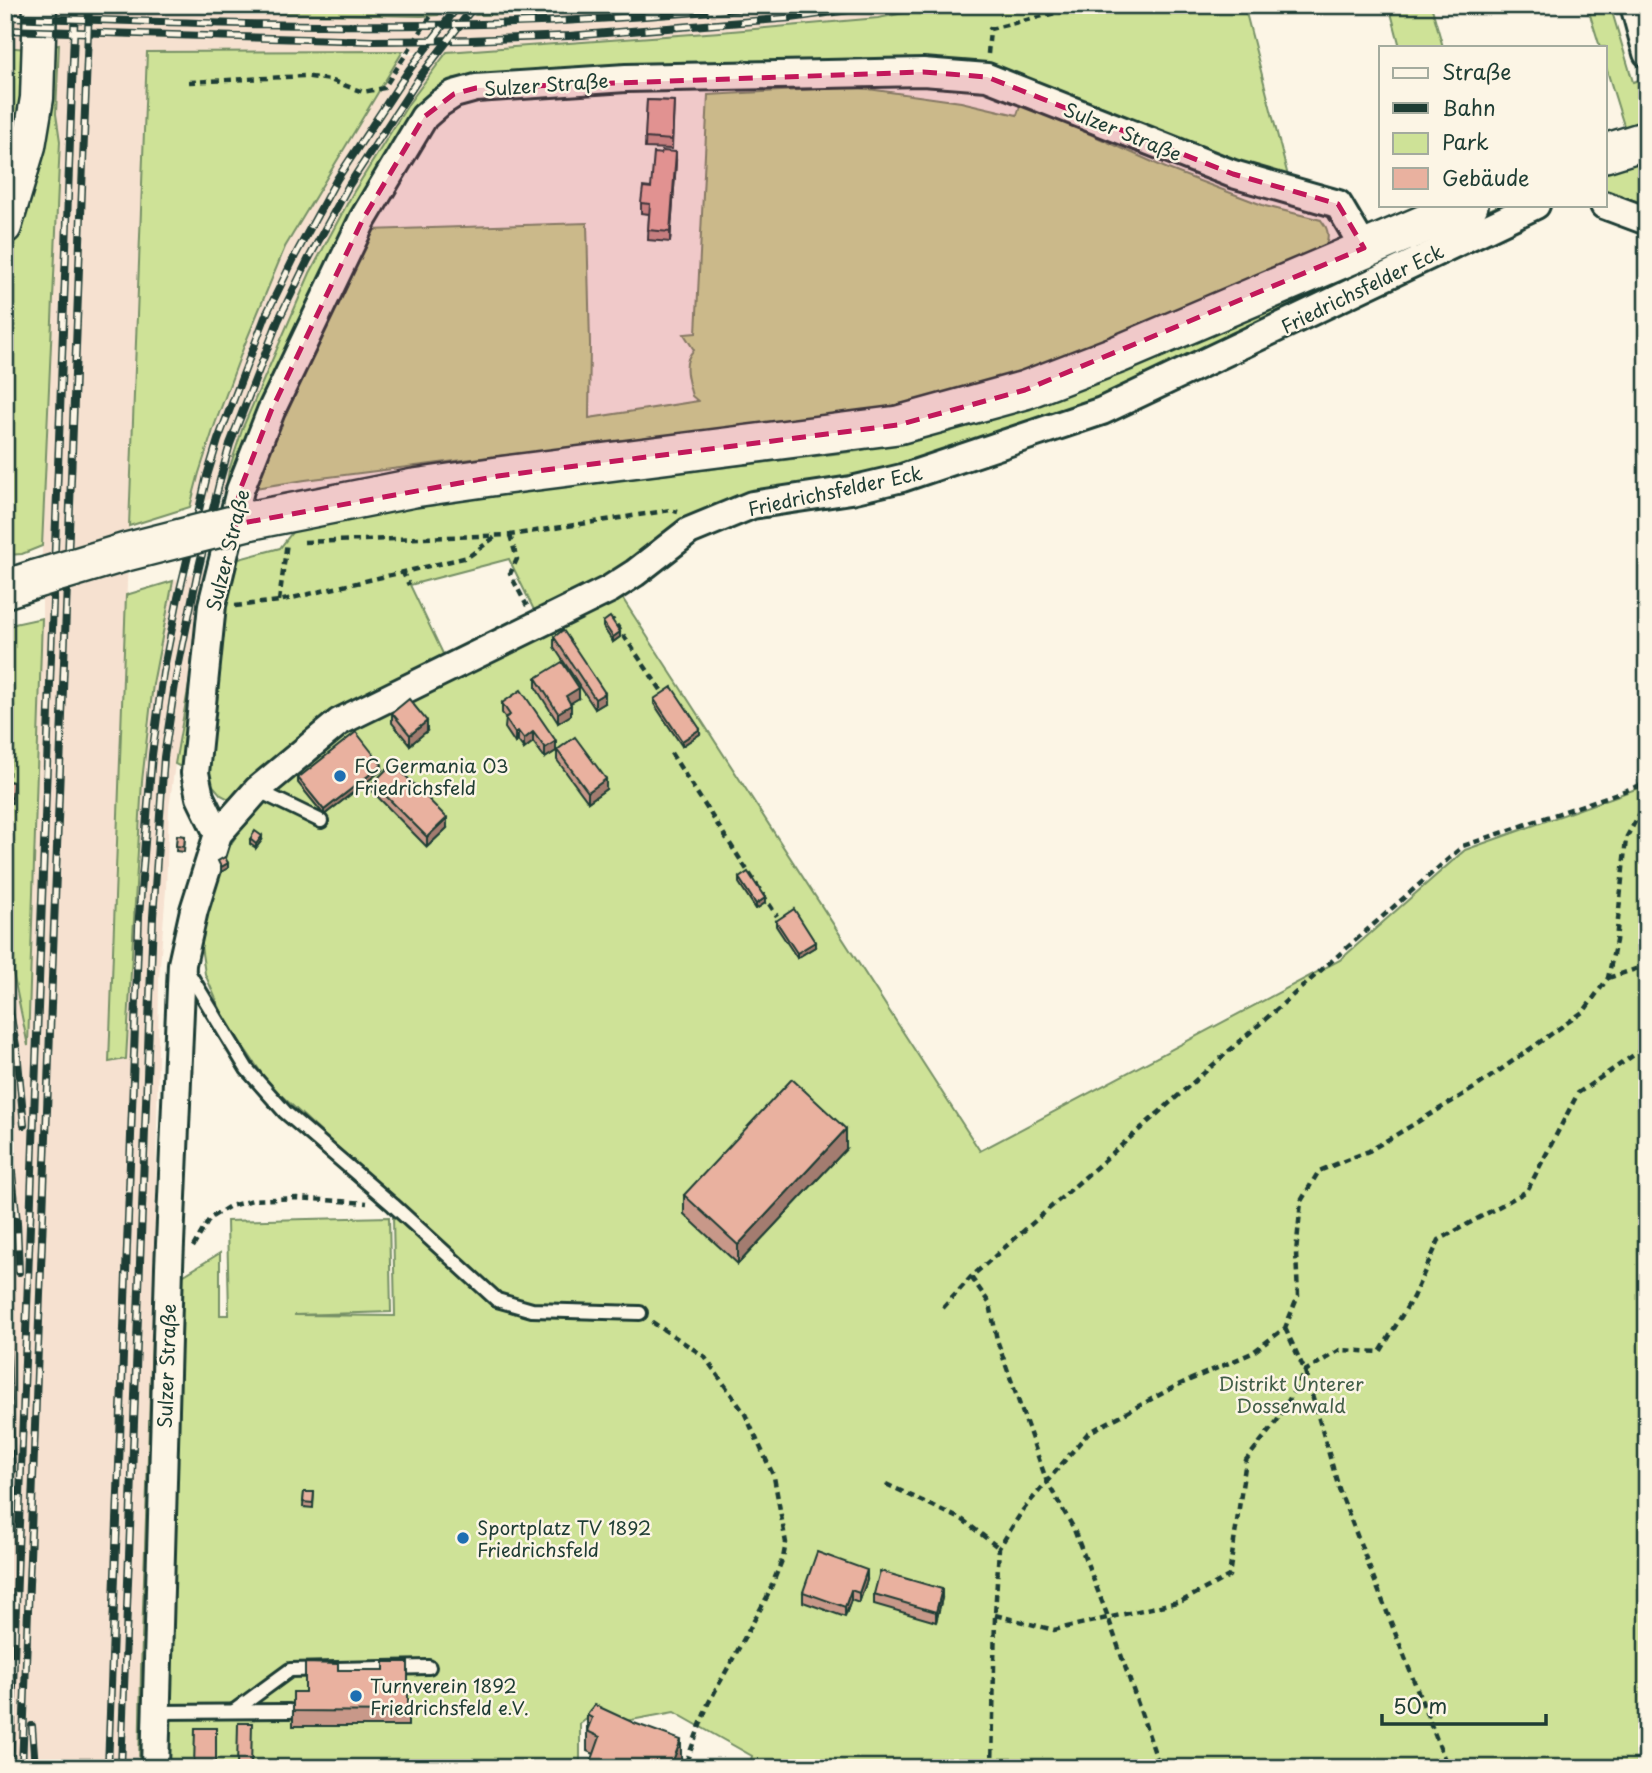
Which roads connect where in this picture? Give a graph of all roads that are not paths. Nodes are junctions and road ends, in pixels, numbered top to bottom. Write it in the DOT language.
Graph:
graph roads {
  1 [pos="40,5"];
  2 [pos="1634,5"];
  3 [pos="1647,53"];
  4 [pos="1647,140"];
  5 [pos="1606,153"];
  6 [pos="1467,206"];
  7 [pos="1534,206"];
  8 [pos="1606,206"];
  9 [pos="1647,221"];
  10 [pos="5,227"];
  11 [pos="1364,248"];
  12 [pos="17,581"];
  13 [pos="257,790"];
  14 [pos="321,821"];
  15 [pos="218,834"];
  16 [pos="182,964"];
  17 [pos="640,1314"];
  18 [pos="429,1667"];
  19 [pos="290,1711"];
  20 [pos="155,1712"];
  21 [pos="234,1712"];
  22 [pos="155,1768"];
  1 -- 10 [label="street"];
  2 -- 3 [label="street"];
  4 -- 5 [label="main road"];
  6 -- 11 [label="main road"];
  7 -- 13 [label="street, Friedrichsfelder Eck"];
  8 -- 9 [label="street"];
  11 -- 12 [label="main road, bridge"];
  11 -- 15 [label="street, Sulzer Straße"];
  13 -- 14 [label="lane"];
  13 -- 15 [label="street, Friedrichsfelder Eck"];
  15 -- 16 [label="street, Sulzer Straße"];
  16 -- 17 [label="lane"];
  16 -- 20 [label="street, Sulzer Straße"];
  18 -- 21 [label="lane"];
  19 -- 21 [label="lane"];
  20 -- 21 [label="lane"];
  20 -- 22 [label="street, Sulzer Straße"];
}
